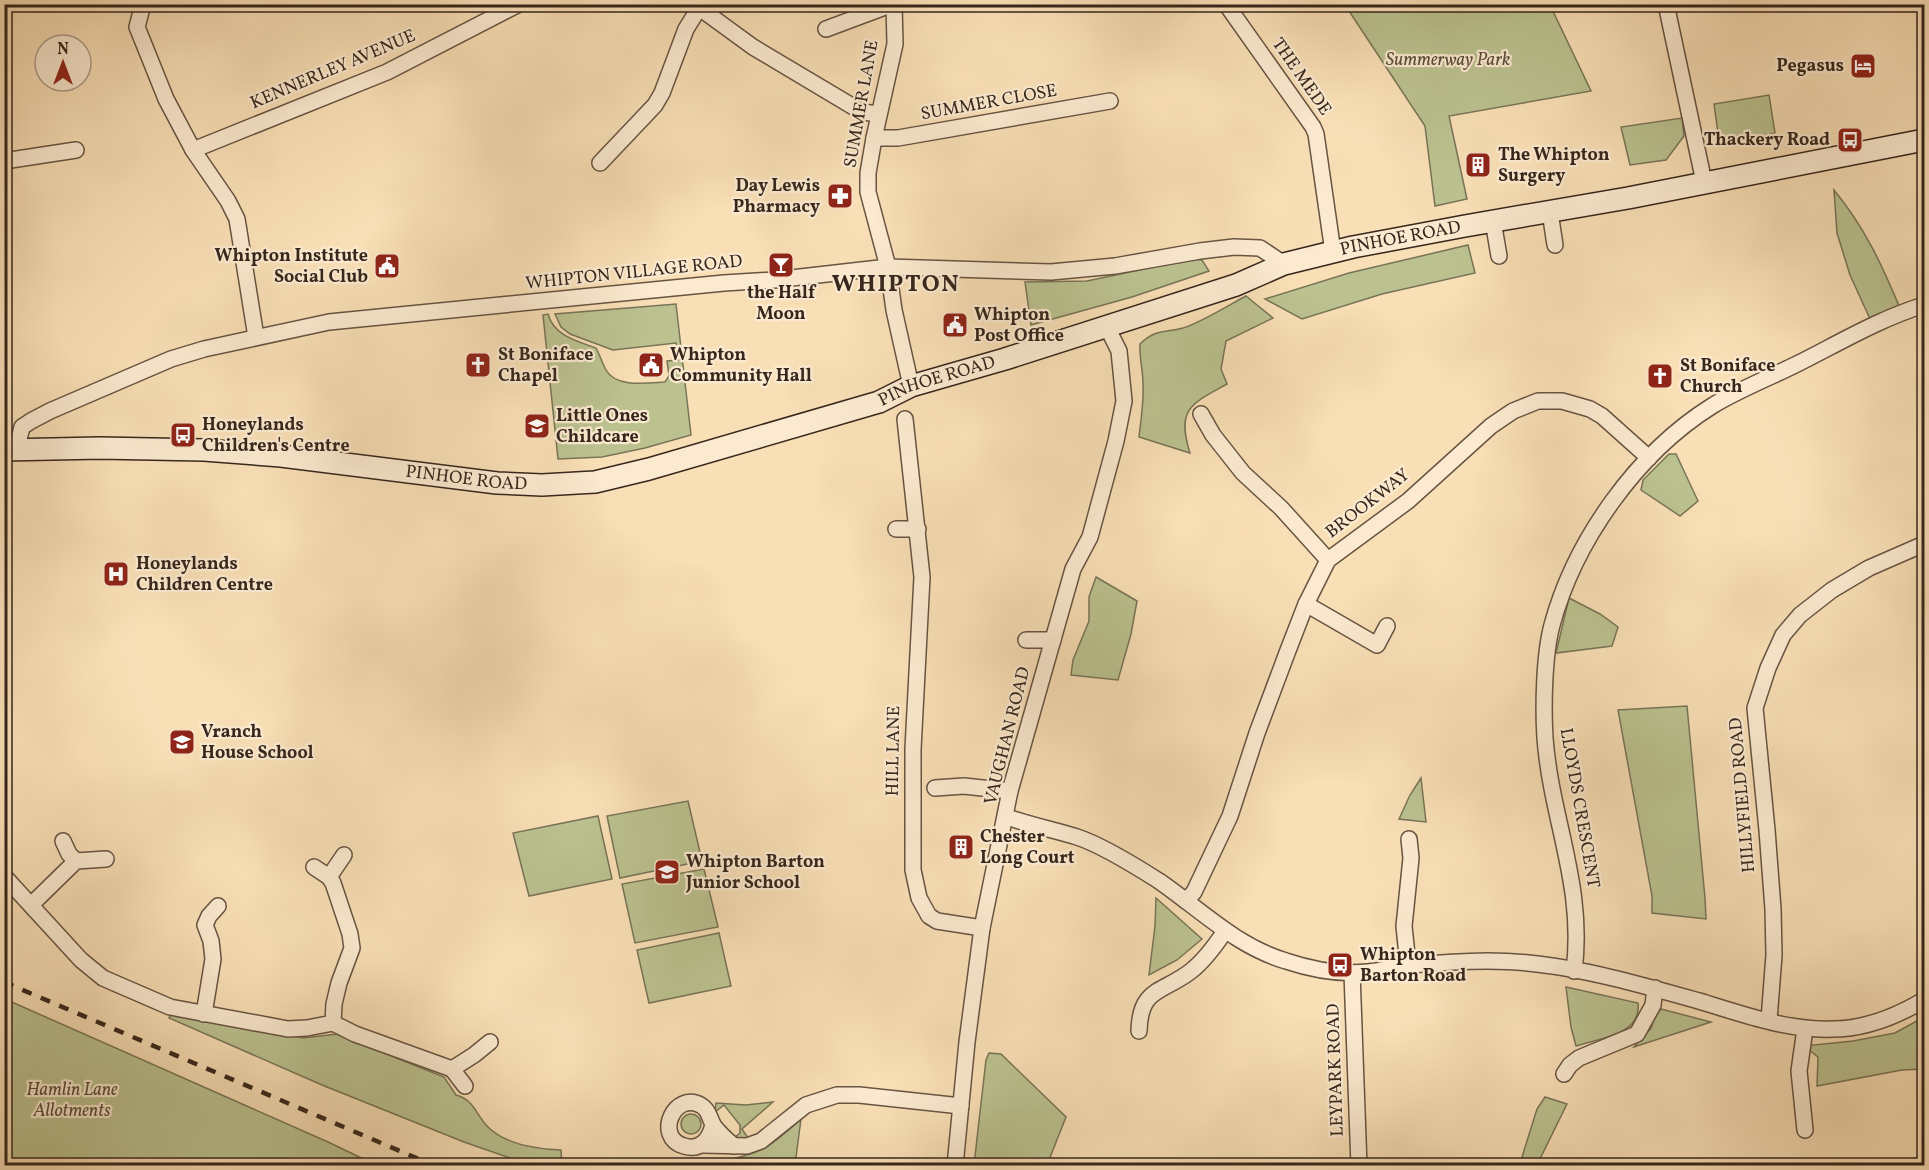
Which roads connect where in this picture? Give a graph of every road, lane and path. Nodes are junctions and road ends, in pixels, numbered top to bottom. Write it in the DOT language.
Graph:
graph roads {
  1 [pos="143,4"];
  2 [pos="519,4"];
  3 [pos="893,4"];
  4 [pos="1226,4"];
  5 [pos="1666,4"];
  6 [pos="696,6"];
  7 [pos="826,29"];
  8 [pos="1110,101"];
  9 [pos="879,114"];
  10 [pos="874,138"];
  11 [pos="1924,140"];
  12 [pos="76,150"];
  13 [pos="193,150"];
  14 [pos="4,161"];
  15 [pos="600,163"];
  16 [pos="1704,182"];
  17 [pos="1550,212"];
  18 [pos="1493,221"];
  19 [pos="1555,244"];
  20 [pos="1333,252"];
  21 [pos="1499,256"];
  22 [pos="1284,264"];
  23 [pos="888,267"];
  24 [pos="1924,305"];
  25 [pos="1107,327"];
  26 [pos="256,337"];
  27 [pos="911,386"];
  28 [pos="1201,414"];
  29 [pos="905,419"];
  30 [pos="11,449"];
  31 [pos="1648,458"];
  32 [pos="896,529"];
  33 [pos="918,529"];
  34 [pos="1924,544"];
  35 [pos="1328,560"];
  36 [pos="1306,604"];
  37 [pos="1387,626"];
  38 [pos="1026,640"];
  39 [pos="1053,640"];
  40 [pos="935,788"];
  41 [pos="1011,791"];
  42 [pos="1007,817"];
  43 [pos="1408,839"];
  44 [pos="63,841"];
  45 [pos="344,855"];
  46 [pos="106,859"];
  47 [pos="76,861"];
  48 [pos="314,867"];
  49 [pos="4,876"];
  50 [pos="329,877"];
  51 [pos="1186,901"];
  52 [pos="31,905"];
  53 [pos="218,906"];
  54 [pos="982,928"];
  55 [pos="1225,931"];
  56 [pos="1408,965"];
  57 [pos="1574,971"];
  58 [pos="1352,973"];
  59 [pos="1655,988"];
  60 [pos="1924,1000"];
  61 [pos="204,1014"];
  62 [pos="1769,1020"];
  63 [pos="333,1023"];
  64 [pos="1805,1029"];
  65 [pos="1139,1031"];
  66 [pos="490,1042"];
  67 [pos="452,1069"];
  68 [pos="1564,1074"];
  69 [pos="465,1086"];
  70 [pos="961,1106"];
  71 [pos="713,1125"];
  72 [pos="1805,1130"];
  73 [pos="702,1144"];
  74 [pos="734,1146"];
  75 [pos="955,1166"];
  76 [pos="1359,1166"];
  1 -- 13 [label="street"];
  2 -- 13 [label="street, KENNERLEY AVENUE"];
  3 -- 7 [label="street"];
  3 -- 9 [label="street, SUMMER LANE"];
  4 -- 20 [label="street, THE MEDE"];
  5 -- 16 [label="street"];
  6 -- 9 [label="street"];
  6 -- 15 [label="street"];
  8 -- 10 [label="street, SUMMER CLOSE"];
  9 -- 10 [label="street, SUMMER LANE"];
  10 -- 23 [label="street, SUMMER LANE"];
  11 -- 16 [label="main road, PINHOE ROAD"];
  12 -- 14 [label="street"];
  13 -- 26 [label="street"];
  16 -- 17 [label="main road, PINHOE ROAD"];
  17 -- 18 [label="main road, PINHOE ROAD"];
  17 -- 19 [label="street"];
  18 -- 20 [label="main road, PINHOE ROAD"];
  18 -- 21 [label="street"];
  20 -- 22 [label="main road, PINHOE ROAD"];
  22 -- 23 [label="street, WHIPTON VILLAGE ROAD"];
  22 -- 25 [label="main road, PINHOE ROAD"];
  23 -- 26 [label="street, WHIPTON VILLAGE ROAD"];
  23 -- 27 [label="street, SUMMER LANE"];
  24 -- 31 [label="street, LLOYDS CRESCENT"];
  25 -- 27 [label="main road, PINHOE ROAD"];
  25 -- 39 [label="street, VAUGHAN ROAD"];
  26 -- 30 [label="street, WHIPTON VILLAGE ROAD"];
  27 -- 30 [label="main road, PINHOE ROAD"];
  28 -- 35 [label="street"];
  29 -- 33 [label="street, HILL LANE"];
  31 -- 35 [label="street, BROOKWAY"];
  31 -- 57 [label="street, LLOYDS CRESCENT"];
  32 -- 33 [label="street"];
  33 -- 54 [label="street, HILL LANE"];
  34 -- 62 [label="street, HILLYFIELD ROAD"];
  35 -- 36 [label="street, BROOKWAY"];
  36 -- 37 [label="street"];
  36 -- 51 [label="street, BROOKWAY"];
  38 -- 39 [label="street"];
  39 -- 41 [label="street, VAUGHAN ROAD"];
  40 -- 41 [label="street"];
  41 -- 42 [label="street, VAUGHAN ROAD"];
  42 -- 51 [label="street"];
  42 -- 54 [label="street, VAUGHAN ROAD"];
  43 -- 56 [label="street"];
  44 -- 47 [label="street"];
  45 -- 50 [label="street"];
  46 -- 47 [label="street"];
  47 -- 52 [label="street"];
  48 -- 50 [label="street"];
  49 -- 52 [label="street"];
  50 -- 63 [label="street"];
  51 -- 55 [label="street"];
  52 -- 61 [label="street"];
  53 -- 61 [label="street"];
  54 -- 70 [label="street, VAUGHAN ROAD"];
  55 -- 58 [label="street"];
  55 -- 65 [label="street"];
  56 -- 57 [label="street"];
  56 -- 58 [label="street"];
  57 -- 59 [label="street"];
  58 -- 76 [label="street, LEYPARK ROAD"];
  59 -- 62 [label="street"];
  59 -- 68 [label="street"];
  60 -- 64 [label="street"];
  61 -- 63 [label="street"];
  62 -- 64 [label="street"];
  63 -- 67 [label="street"];
  64 -- 72 [label="street"];
  66 -- 67 [label="street"];
  67 -- 69 [label="street"];
  70 -- 74 [label="street"];
  70 -- 75 [label="street, VAUGHAN ROAD"];
  71 -- 73 [label="street"];
  71 -- 73 [label="street"];
  71 -- 74 [label="street"];
  73 -- 74 [label="street"];
}
